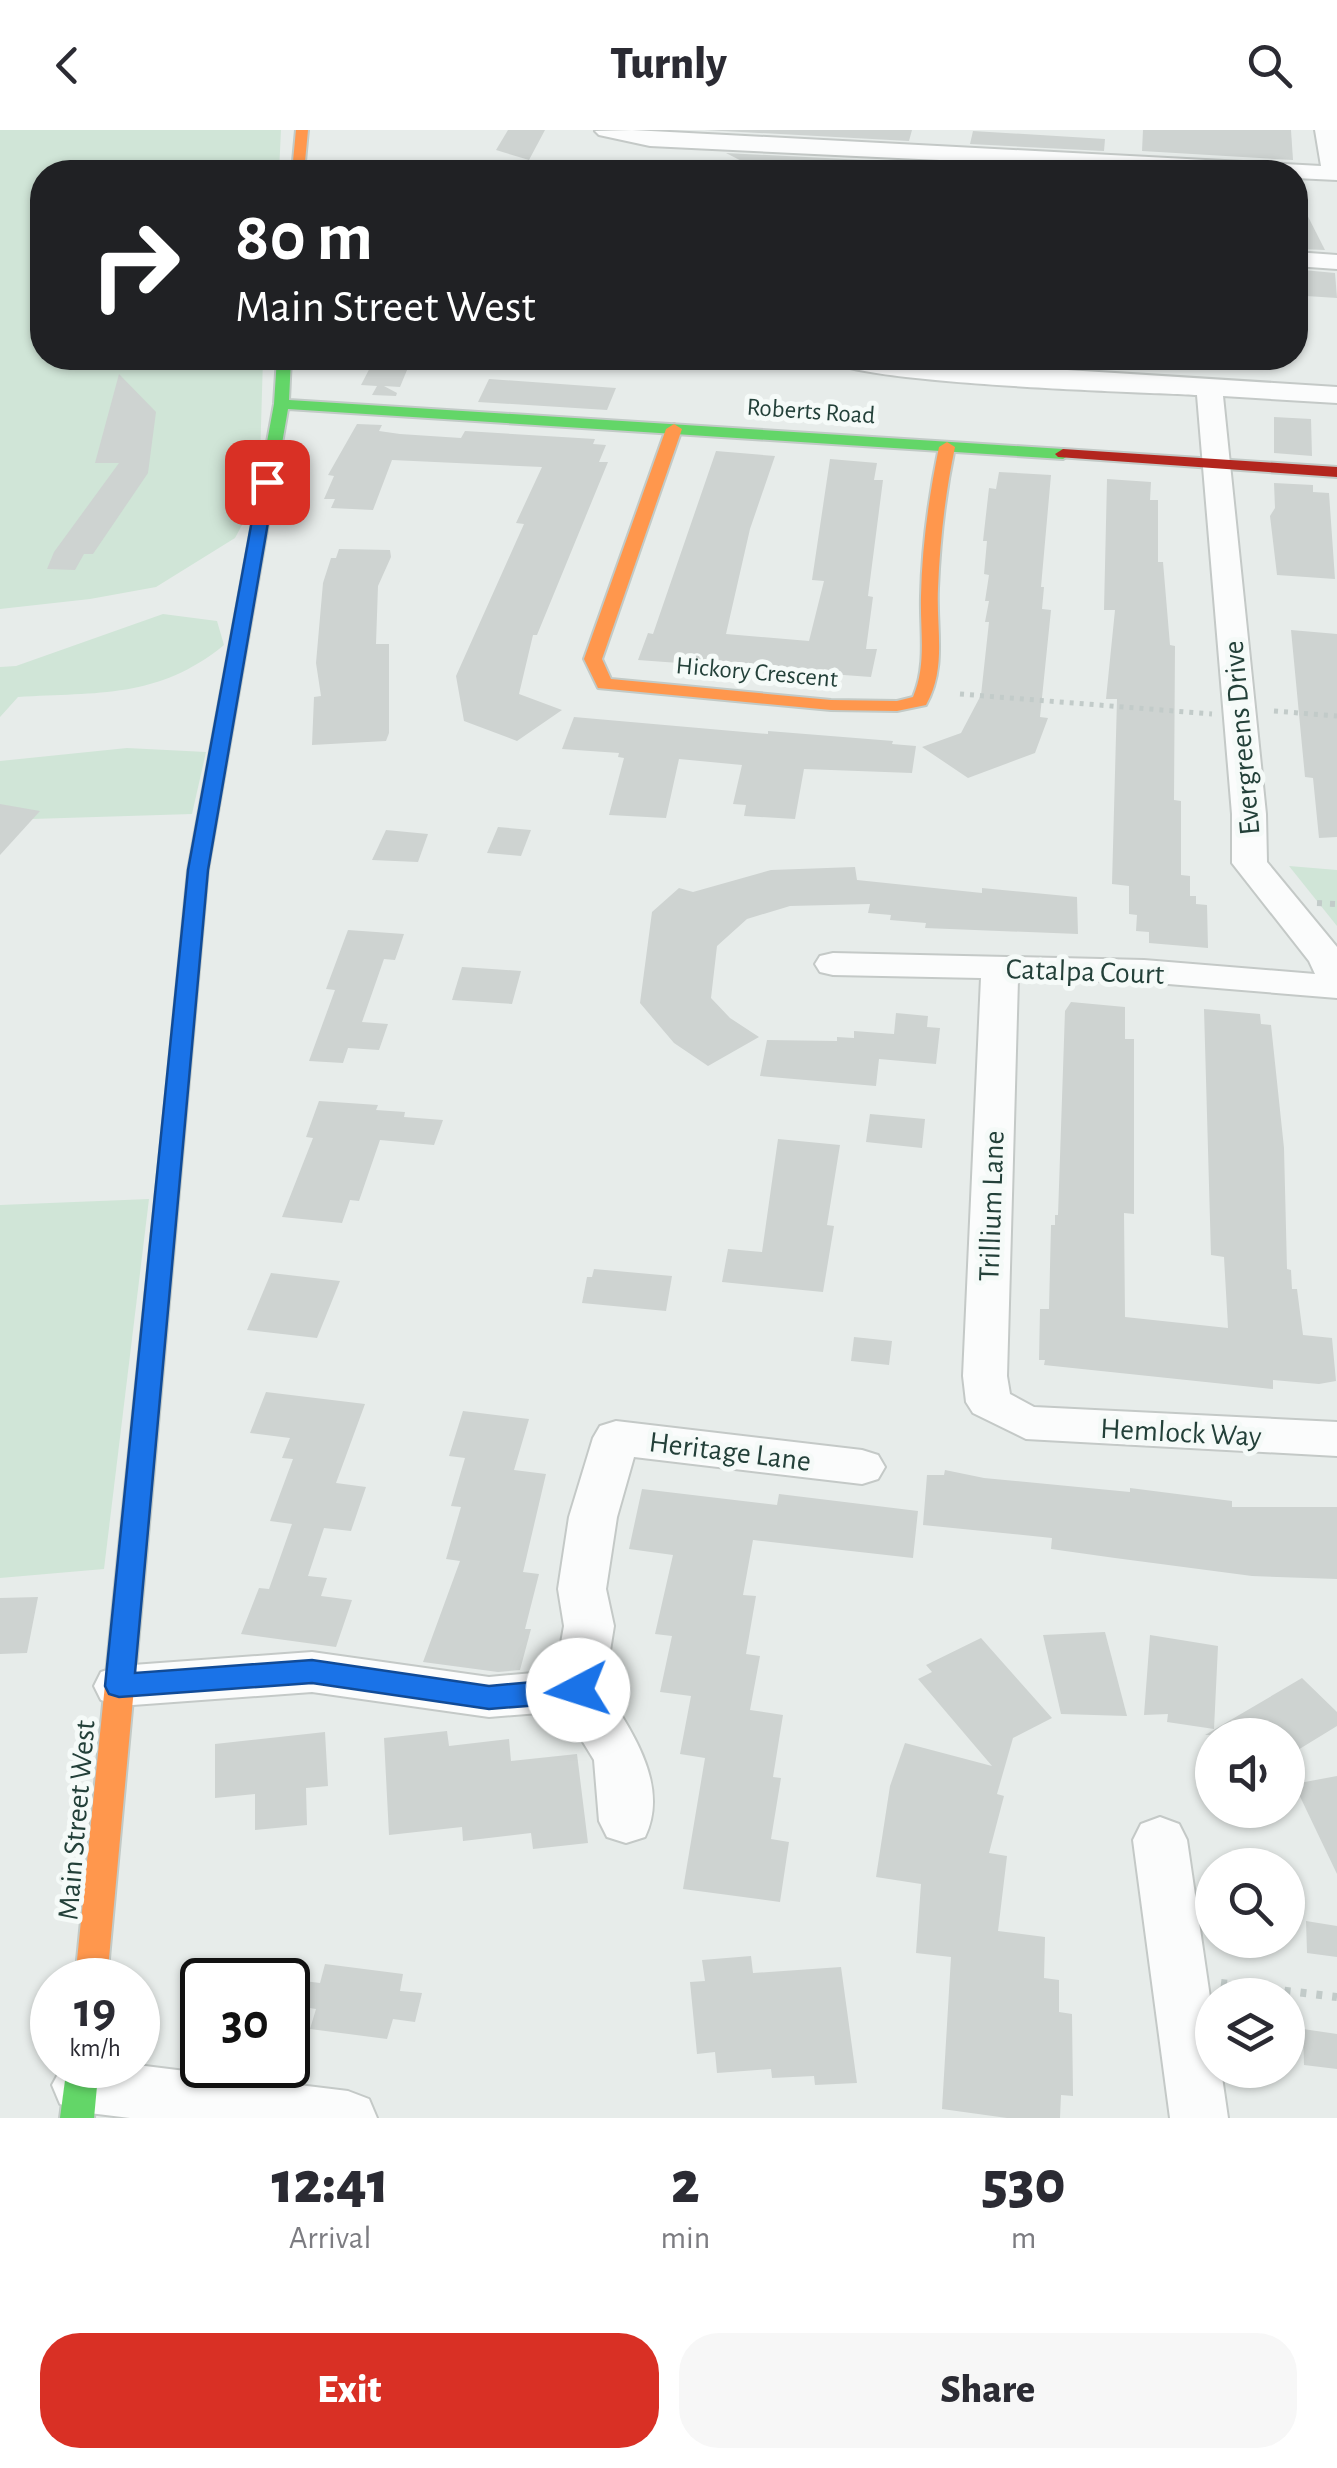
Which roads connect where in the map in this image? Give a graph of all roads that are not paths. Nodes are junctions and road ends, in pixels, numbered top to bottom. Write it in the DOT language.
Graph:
graph roads {
  1 [pos="302,130"];
  2 [pos="940,130"];
  3 [pos="1326,130"];
  4 [pos="606,132"];
  5 [pos="936,154"];
  6 [pos="299,160"];
  7 [pos="1203,160"];
  8 [pos="1308,170"];
  9 [pos="1335,173"];
  10 [pos="1308,259"];
  11 [pos="1337,262"];
  12 [pos="283,370"];
  13 [pos="909,370"];
  14 [pos="1208,387"];
  15 [pos="1337,395"];
  16 [pos="281,404"];
  17 [pos="674,429"];
  18 [pos="947,447"];
  19 [pos="1216,465"];
  20 [pos="1337,472"];
  21 [pos="832,964"];
  22 [pos="1000,968"];
  23 [pos="1337,985"];
  24 [pos="1026,1423"];
  25 [pos="1337,1439"];
  26 [pos="862,1467"];
  27 [pos="119,1686"];
  28 [pos="578,1690"];
  29 [pos="626,1822"];
  30 [pos="1160,1840"];
  31 [pos="93,1958"];
  32 [pos="80,2089"];
  33 [pos="348,2118"];
  34 [pos="1199,2118"];
  1 -- 6 [label="street"];
  2 -- 5 [label="street"];
  3 -- 9 [label="street"];
  4 -- 5 [label="street"];
  5 -- 7 [label="street"];
  8 -- 9 [label="street"];
  10 -- 11 [label="street"];
  12 -- 16 [label="street, Main Street West"];
  13 -- 14 [label="street"];
  14 -- 15 [label="street"];
  14 -- 19 [label="street, Evergreens Drive"];
  16 -- 17 [label="street, Roberts Road"];
  16 -- 27 [label="street, Main Street West"];
  17 -- 18 [label="street, Roberts Road"];
  17 -- 18 [label="street, Hickory Crescent"];
  18 -- 19 [label="street, Roberts Road"];
  19 -- 20 [label="street, Roberts Road"];
  19 -- 23 [label="street, Evergreens Drive"];
  21 -- 22 [label="street, Catalpa Court"];
  22 -- 23 [label="street, Catalpa Court"];
  22 -- 24 [label="street, Trillium Lane"];
  24 -- 25 [label="street, Hemlock Way"];
  26 -- 28 [label="street, Heritage Lane"];
  27 -- 28 [label="street"];
  27 -- 31 [label="street, Main Street West"];
  28 -- 29 [label="street"];
  30 -- 34 [label="street"];
  32 -- 33 [label="street"];
}
